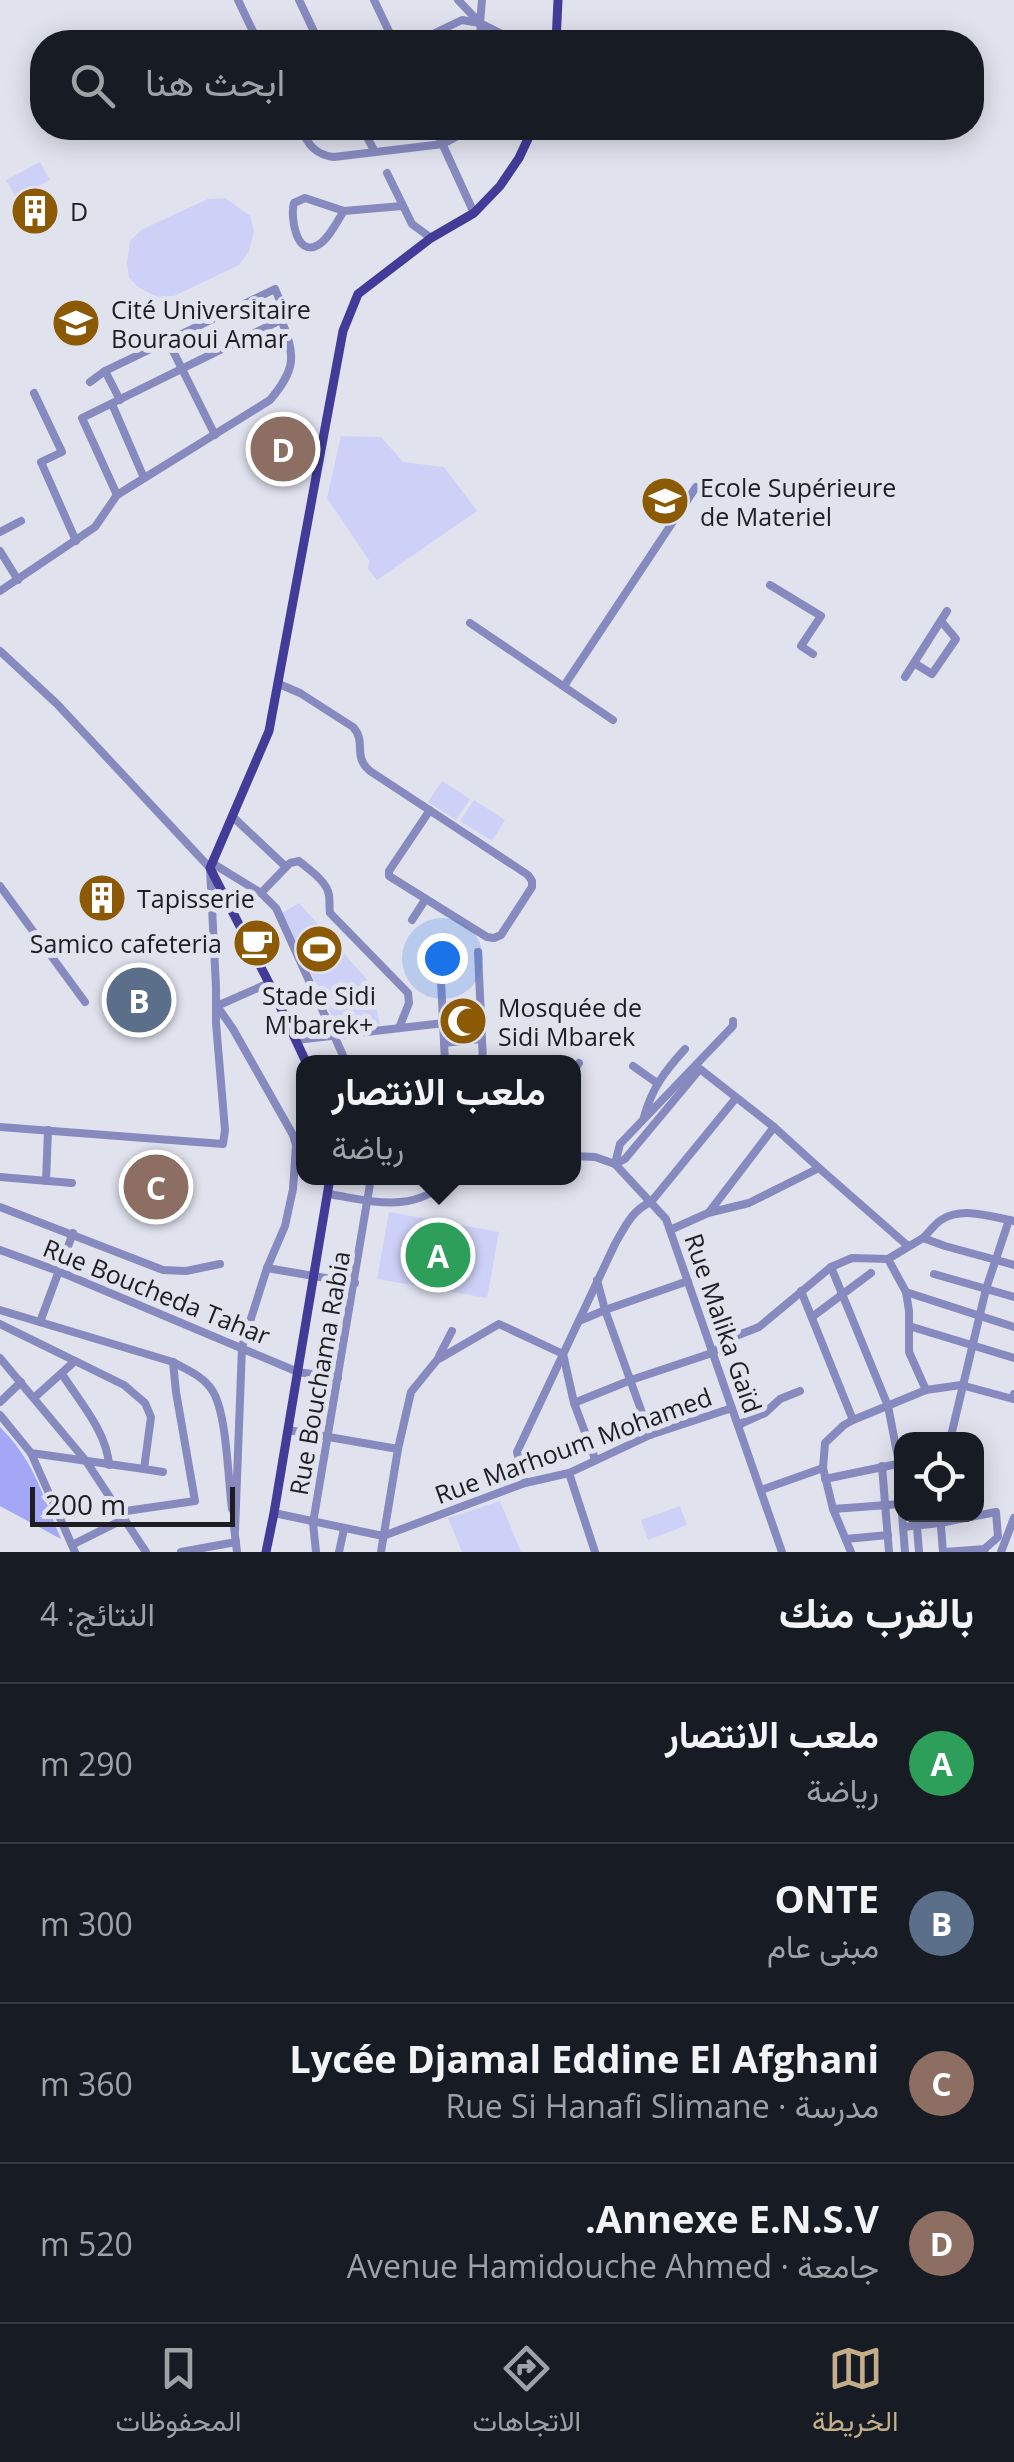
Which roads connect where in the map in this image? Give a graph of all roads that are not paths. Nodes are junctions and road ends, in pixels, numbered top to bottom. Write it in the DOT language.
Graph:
graph roads {
  1 [pos="238,0"];
  2 [pos="300,0"];
  3 [pos="374,0"];
  4 [pos="458,0"];
  5 [pos="482,0"];
  6 [pos="558,0"];
  7 [pos="480,24"];
  8 [pos="252,30"];
  9 [pos="314,30"];
  10 [pos="388,30"];
  11 [pos="441,30"];
  12 [pos="481,30"];
  13 [pos="493,30"];
  14 [pos="558,30"];
  15 [pos="307,140"];
  16 [pos="368,140"];
  17 [pos="441,140"];
  18 [pos="450,140"];
  19 [pos="527,140"];
  20 [pos="443,144"];
  21 [pos="375,152"];
  22 [pos="386,173"];
  23 [pos="402,206"];
  24 [pos="344,211"];
  25 [pos="474,213"];
  26 [pos="431,238"];
  27 [pos="281,319"];
  28 [pos="168,342"];
  29 [pos="183,368"];
  30 [pos="105,372"];
  31 [pos="90,382"];
  32 [pos="34,393"];
  33 [pos="116,402"];
  34 [pos="215,434"];
  35 [pos="144,478"];
  36 [pos="696,486"];
  37 [pos="117,495"];
  38 [pos="20,521"];
  39 [pos="0,532"];
  40 [pos="76,541"];
  41 [pos="0,551"];
  42 [pos="18,580"];
  43 [pos="770,584"];
  44 [pos="0,591"];
  45 [pos="947,612"];
  46 [pos="941,621"];
  47 [pos="470,622"];
  48 [pos="0,651"];
  49 [pos="812,654"];
  50 [pos="914,663"];
  51 [pos="905,677"];
  52 [pos="278,684"];
  53 [pos="564,686"];
  54 [pos="613,720"];
  55 [pos="430,810"];
  56 [pos="232,816"];
  57 [pos="211,865"];
  58 [pos="286,867"];
  59 [pos="0,886"];
  60 [pos="261,893"];
  61 [pos="425,900"];
  62 [pos="412,920"];
  63 [pos="478,952"];
  64 [pos="440,960"];
  65 [pos="270,983"];
  66 [pos="85,1002"];
  67 [pos="216,1006"];
  68 [pos="732,1022"];
  69 [pos="444,1023"];
  70 [pos="398,1028"];
  71 [pos="334,1036"];
  72 [pos="481,1039"];
  73 [pos="296,1040"];
  74 [pos="444,1044"];
  75 [pos="685,1049"];
  76 [pos="303,1055"];
  77 [pos="343,1055"];
  78 [pos="445,1055"];
  79 [pos="482,1055"];
  80 [pos="632,1066"];
  81 [pos="657,1082"];
  82 [pos="736,1098"];
  83 [pos="643,1119"];
  84 [pos="0,1127"];
  85 [pos="774,1128"];
  86 [pos="48,1130"];
  87 [pos="581,1156"];
  88 [pos="615,1164"];
  89 [pos="819,1168"];
  90 [pos="0,1176"];
  91 [pos="46,1181"];
  92 [pos="72,1183"];
  93 [pos="329,1185"];
  94 [pos="371,1185"];
  95 [pos="440,1185"];
  96 [pos="328,1194"];
  97 [pos="369,1201"];
  98 [pos="650,1202"];
  99 [pos="0,1206"];
  100 [pos="708,1213"];
  101 [pos="1011,1221"];
  102 [pos="670,1230"];
  103 [pos="72,1234"];
  104 [pos="924,1238"];
  105 [pos="908,1246"];
  106 [pos="0,1250"];
  107 [pos="888,1259"];
  108 [pos="995,1260"];
  109 [pos="220,1264"];
  110 [pos="1014,1265"];
  111 [pos="832,1267"];
  112 [pos="267,1268"];
  113 [pos="58,1271"];
  114 [pos="872,1273"];
  115 [pos="934,1274"];
  116 [pos="315,1275"];
  117 [pos="597,1280"];
  118 [pos="355,1282"];
  119 [pos="688,1282"];
  120 [pos="986,1289"];
  121 [pos="801,1291"];
  122 [pos="906,1292"];
  123 [pos="842,1294"];
  124 [pos="1014,1297"];
  125 [pos="0,1310"];
  126 [pos="605,1310"];
  127 [pos="978,1316"];
  128 [pos="812,1317"];
  129 [pos="40,1322"];
  130 [pos="578,1322"];
  131 [pos="0,1324"];
  132 [pos="908,1326"];
  133 [pos="1014,1327"];
  134 [pos="452,1330"];
  135 [pos="972,1346"];
  136 [pos="242,1347"];
  137 [pos="712,1353"];
  138 [pos="563,1354"];
  139 [pos="0,1358"];
  140 [pos="1014,1358"];
  141 [pos="438,1360"];
  142 [pos="75,1361"];
  143 [pos="173,1362"];
  144 [pos="298,1372"];
  145 [pos="62,1374"];
  146 [pos="338,1378"];
  147 [pos="631,1380"];
  148 [pos="21,1382"];
  149 [pos="961,1384"];
  150 [pos="926,1390"];
  151 [pos="800,1391"];
  152 [pos="1014,1394"];
  153 [pos="35,1397"];
  154 [pos="0,1402"];
  155 [pos="574,1402"];
  156 [pos="888,1406"];
  157 [pos="732,1408"];
  158 [pos="0,1415"];
  159 [pos="853,1420"];
  160 [pos="738,1425"];
  161 [pos="288,1430"];
  162 [pos="952,1432"];
  163 [pos="894,1434"];
  164 [pos="650,1435"];
  165 [pos="328,1438"];
  166 [pos="398,1449"];
  167 [pos="31,1453"];
  168 [pos="596,1460"];
  169 [pos="86,1461"];
  170 [pos="894,1464"];
  171 [pos="109,1465"];
  172 [pos="882,1466"];
  173 [pos="823,1468"];
  174 [pos="144,1469"];
  175 [pos="163,1472"];
  176 [pos="569,1473"];
  177 [pos="825,1479"];
  178 [pos="525,1483"];
  179 [pos="761,1490"];
  180 [pos="884,1504"];
  181 [pos="894,1504"];
  182 [pos="833,1509"];
  183 [pos="274,1513"];
  184 [pos="984,1514"];
  185 [pos="121,1515"];
  186 [pos="1014,1518"];
  187 [pos="903,1522"];
  188 [pos="917,1522"];
  189 [pos="928,1522"];
  190 [pos="940,1522"];
  191 [pos="312,1523"];
  192 [pos="917,1525"];
  193 [pos="903,1526"];
  194 [pos="344,1530"];
  195 [pos="234,1531"];
  196 [pos="383,1536"];
  197 [pos="888,1536"];
  198 [pos="846,1539"];
  199 [pos="237,1547"];
  200 [pos="74,1549"];
  201 [pos="983,1550"];
  202 [pos="146,1552"];
  203 [pos="180,1552"];
  204 [pos="266,1552"];
  205 [pos="316,1552"];
  206 [pos="339,1552"];
  207 [pos="381,1552"];
  208 [pos="596,1552"];
  209 [pos="782,1552"];
  210 [pos="851,1552"];
  211 [pos="890,1552"];
  212 [pos="906,1552"];
  213 [pos="918,1552"];
  214 [pos="944,1552"];
  215 [pos="1001,1552"];
  1 -- 8 [label="street"];
  2 -- 9 [label="street"];
  3 -- 10 [label="street"];
  4 -- 7 [label="street"];
  5 -- 7 [label="street"];
  6 -- 14 [label="main road"];
  7 -- 11 [label="street"];
  7 -- 12 [label="street"];
  7 -- 13 [label="street"];
  15 -- 21 [label="street"];
  16 -- 21 [label="street"];
  17 -- 20 [label="street"];
  18 -- 20 [label="street"];
  19 -- 25 [label="main road"];
  20 -- 21 [label="street"];
  20 -- 25 [label="street"];
  22 -- 23 [label="street"];
  23 -- 24 [label="street"];
  23 -- 26 [label="street"];
  24 -- 24 [label="street"];
  25 -- 26 [label="main road"];
  26 -- 52 [label="main road"];
  27 -- 28 [label="street"];
  27 -- 29 [label="street"];
  27 -- 34 [label="street"];
  28 -- 29 [label="street"];
  28 -- 30 [label="street"];
  29 -- 33 [label="street"];
  29 -- 34 [label="street"];
  30 -- 31 [label="street"];
  30 -- 33 [label="street"];
  32 -- 40 [label="street"];
  33 -- 35 [label="street"];
  33 -- 37 [label="street"];
  34 -- 35 [label="street"];
  35 -- 37 [label="street"];
  36 -- 53 [label="street"];
  37 -- 40 [label="street"];
  38 -- 39 [label="street"];
  40 -- 42 [label="street"];
  41 -- 42 [label="street"];
  42 -- 44 [label="street"];
  43 -- 49 [label="street"];
  45 -- 46 [label="street"];
  46 -- 50 [label="street"];
  46 -- 50 [label="street"];
  47 -- 53 [label="street"];
  48 -- 57 [label="street"];
  50 -- 51 [label="street"];
  52 -- 55 [label="street"];
  52 -- 56 [label="main road"];
  53 -- 54 [label="street"];
  55 -- 61 [label="street"];
  55 -- 61 [label="street"];
  56 -- 57 [label="main road"];
  56 -- 58 [label="street"];
  57 -- 60 [label="street"];
  57 -- 65 [label="main road"];
  57 -- 67 [label="street"];
  58 -- 60 [label="street"];
  58 -- 70 [label="street"];
  59 -- 66 [label="street"];
  60 -- 71 [label="street"];
  61 -- 62 [label="street"];
  63 -- 72 [label="street"];
  64 -- 69 [label="street"];
  65 -- 67 [label="street"];
  65 -- 73 [label="main road"];
  67 -- 86 [label="street"];
  67 -- 112 [label="street"];
  68 -- 83 [label="street"];
  69 -- 70 [label="street"];
  69 -- 74 [label="street"];
  70 -- 71 [label="street"];
  71 -- 73 [label="street"];
  71 -- 77 [label="street"];
  72 -- 74 [label="street"];
  72 -- 79 [label="street"];
  73 -- 76 [label="main road"];
  74 -- 78 [label="street"];
  75 -- 81 [label="street"];
  80 -- 81 [label="street"];
  81 -- 83 [label="street"];
  82 -- 85 [label="street"];
  82 -- 88 [label="street"];
  82 -- 98 [label="street"];
  83 -- 88 [label="street"];
  84 -- 86 [label="street"];
  85 -- 89 [label="street"];
  85 -- 100 [label="street"];
  86 -- 91 [label="street"];
  87 -- 88 [label="street"];
  88 -- 98 [label="street, Rue Malika Gaïd"];
  89 -- 100 [label="street"];
  89 -- 105 [label="street"];
  90 -- 91 [label="street"];
  91 -- 92 [label="street"];
  93 -- 96 [label="main road"];
  94 -- 97 [label="street, Rue Bouchama Rabia"];
  95 -- 97 [label="street"];
  96 -- 97 [label="street"];
  96 -- 116 [label="main road"];
  97 -- 118 [label="street, Rue Bouchama Rabia"];
  98 -- 102 [label="street, Rue Malika Gaïd"];
  98 -- 117 [label="street"];
  99 -- 103 [label="street"];
  100 -- 102 [label="street"];
  101 -- 104 [label="street"];
  101 -- 108 [label="street"];
  102 -- 119 [label="street, Rue Malika Gaïd"];
  103 -- 109 [label="street"];
  103 -- 113 [label="street"];
  104 -- 105 [label="street"];
  104 -- 108 [label="street"];
  105 -- 107 [label="street"];
  106 -- 113 [label="street, Rue Boucheda Tahar"];
  107 -- 111 [label="street"];
  107 -- 122 [label="street"];
  108 -- 110 [label="street"];
  108 -- 120 [label="street"];
  111 -- 121 [label="street"];
  111 -- 123 [label="street"];
  112 -- 116 [label="street"];
  112 -- 136 [label="street"];
  113 -- 129 [label="street"];
  113 -- 136 [label="street, Rue Boucheda Tahar"];
  114 -- 123 [label="street"];
  115 -- 120 [label="street"];
  116 -- 118 [label="street"];
  116 -- 144 [label="main road"];
  117 -- 126 [label="street"];
  117 -- 130 [label="street"];
  118 -- 146 [label="street, Rue Bouchama Rabia"];
  119 -- 126 [label="street"];
  119 -- 137 [label="street, Rue Malika Gaïd"];
  120 -- 124 [label="street"];
  120 -- 127 [label="street"];
  121 -- 128 [label="street"];
  121 -- 137 [label="street"];
  122 -- 127 [label="street"];
  122 -- 132 [label="street"];
  123 -- 128 [label="street"];
  123 -- 156 [label="street"];
  125 -- 129 [label="street"];
  126 -- 130 [label="street"];
  126 -- 147 [label="street"];
  127 -- 133 [label="street"];
  127 -- 135 [label="street"];
  128 -- 159 [label="street"];
  129 -- 143 [label="street"];
  130 -- 138 [label="street"];
  131 -- 142 [label="street"];
  132 -- 135 [label="street"];
  132 -- 150 [label="street"];
  134 -- 141 [label="street"];
  135 -- 140 [label="street"];
  135 -- 149 [label="street"];
  136 -- 144 [label="street, Rue Boucheda Tahar"];
  136 -- 195 [label="street"];
  137 -- 147 [label="street"];
  137 -- 157 [label="street, Rue Malika Gaïd"];
  138 -- 141 [label="street"];
  138 -- 155 [label="street"];
  138 -- 178 [label="street"];
  139 -- 148 [label="street"];
  141 -- 166 [label="street"];
  142 -- 145 [label="street"];
  142 -- 174 [label="street"];
  143 -- 185 [label="street"];
  143 -- 195 [label="street"];
  144 -- 146 [label="street, Rue Boucheda Tahar"];
  144 -- 161 [label="main road"];
  145 -- 153 [label="street"];
  145 -- 171 [label="street"];
  146 -- 165 [label="street, Rue Bouchama Rabia"];
  147 -- 155 [label="street"];
  147 -- 164 [label="street"];
  148 -- 153 [label="street"];
  148 -- 154 [label="street"];
  149 -- 150 [label="street"];
  149 -- 152 [label="street"];
  149 -- 162 [label="street"];
  150 -- 156 [label="street"];
  151 -- 160 [label="street"];
  153 -- 169 [label="street"];
  155 -- 168 [label="street"];
  156 -- 159 [label="street"];
  156 -- 163 [label="street"];
  157 -- 160 [label="street, Rue Malika Gaïd"];
  157 -- 164 [label="street, Rue Marhoum Mohamed"];
  158 -- 167 [label="street"];
  159 -- 173 [label="street"];
  160 -- 179 [label="street, Rue Malika Gaïd"];
  161 -- 165 [label="street"];
  161 -- 183 [label="main road"];
  164 -- 168 [label="street, Rue Marhoum Mohamed"];
  165 -- 166 [label="street"];
  165 -- 191 [label="street, Rue Bouchama Rabia"];
  166 -- 196 [label="street"];
  167 -- 169 [label="street"];
  167 -- 200 [label="street"];
  168 -- 176 [label="street, Rue Marhoum Mohamed"];
  169 -- 171 [label="street"];
  169 -- 185 [label="street"];
  170 -- 172 [label="street"];
  171 -- 174 [label="street"];
  172 -- 177 [label="street"];
  172 -- 180 [label="street"];
  173 -- 177 [label="street"];
  173 -- 179 [label="street"];
  174 -- 175 [label="street"];
  176 -- 178 [label="street, Rue Marhoum Mohamed"];
  176 -- 208 [label="street"];
  177 -- 182 [label="street"];
  178 -- 196 [label="street, Rue Marhoum Mohamed"];
  179 -- 209 [label="street, Rue Malika Gaïd"];
  180 -- 181 [label="street"];
  180 -- 182 [label="street"];
  180 -- 197 [label="street"];
  182 -- 198 [label="street"];
  183 -- 191 [label="street, Rue Marhoum Mohamed"];
  183 -- 204 [label="main road"];
  184 -- 201 [label="street"];
  185 -- 200 [label="street"];
  185 -- 202 [label="street"];
  186 -- 215 [label="street"];
  187 -- 193 [label="street"];
  188 -- 192 [label="street"];
  189 -- 192 [label="street"];
  190 -- 214 [label="street"];
  191 -- 194 [label="street, Rue Marhoum Mohamed"];
  191 -- 205 [label="street, Rue Bouchama Rabia"];
  192 -- 193 [label="street"];
  192 -- 213 [label="street"];
  193 -- 212 [label="street"];
  194 -- 196 [label="street, Rue Marhoum Mohamed"];
  194 -- 206 [label="street"];
  195 -- 199 [label="street"];
  196 -- 207 [label="street"];
  197 -- 198 [label="street"];
  197 -- 211 [label="street"];
  198 -- 210 [label="street"];
  199 -- 203 [label="street"];
  201 -- 214 [label="street"];
}
